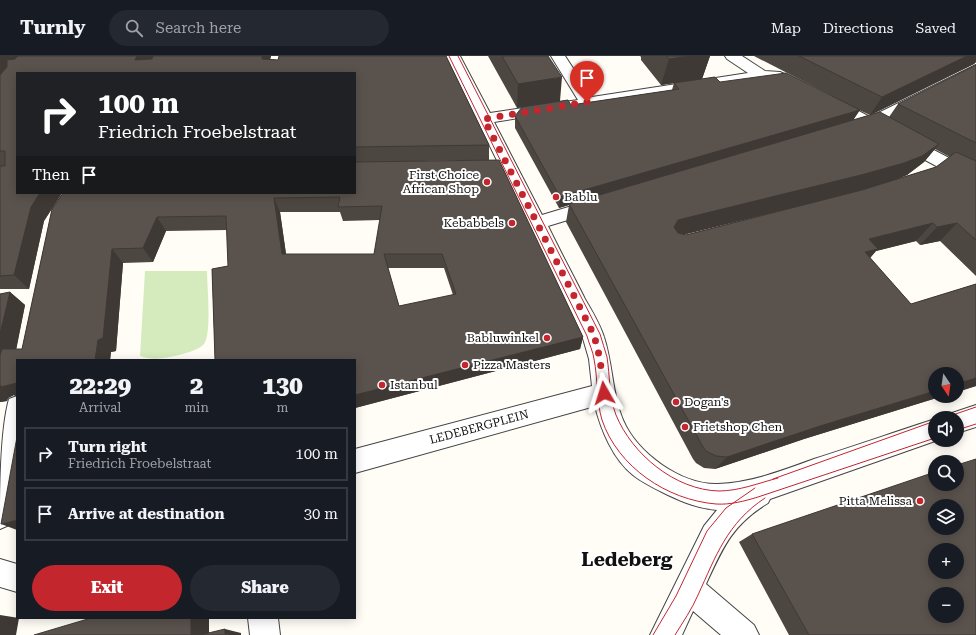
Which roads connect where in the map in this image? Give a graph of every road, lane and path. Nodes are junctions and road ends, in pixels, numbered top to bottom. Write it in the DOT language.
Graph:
graph roads {
  1 [pos="453,56"];
  2 [pos="558,56"];
  3 [pos="732,56"];
  4 [pos="976,69"];
  5 [pos="768,75"];
  6 [pos="587,102"];
  7 [pos="484,119"];
  8 [pos="870,122"];
  9 [pos="847,129"];
  10 [pos="509,167"];
  11 [pos="488,168"];
  12 [pos="976,179"];
  13 [pos="611,201"];
  14 [pos="537,222"];
  15 [pos="604,393"];
  16 [pos="16,413"];
  17 [pos="976,416"];
  18 [pos="964,420"];
  19 [pos="928,432"];
  20 [pos="356,461"];
  21 [pos="781,483"];
  22 [pos="0,516"];
  23 [pos="0,574"];
  24 [pos="16,578"];
  25 [pos="688,589"];
  26 [pos="263,619"];
  27 [pos="265,635"];
  28 [pos="665,635"];
  29 [pos="744,635"];
  1 -- 7 [label="street"];
  2 -- 6 [label="street"];
  3 -- 5 [label="street"];
  4 -- 8 [label="street"];
  5 -- 6 [label="street"];
  5 -- 8 [label="street"];
  6 -- 7 [label="street"];
  7 -- 10 [label="street"];
  8 -- 9 [label="street"];
  8 -- 12 [label="street"];
  10 -- 11 [label="street"];
  10 -- 14 [label="street"];
  13 -- 14 [label="street"];
  14 -- 15 [label="street"];
  15 -- 20 [label="street, LEDEBERGPLEIN"];
  15 -- 21 [label="street"];
  16 -- 22 [label="street"];
  17 -- 18 [label="street"];
  19 -- 21 [label="street"];
  21 -- 25 [label="street"];
  23 -- 24 [label="street"];
  25 -- 28 [label="street"];
  25 -- 29 [label="street"];
  26 -- 27 [label="street"];
}
